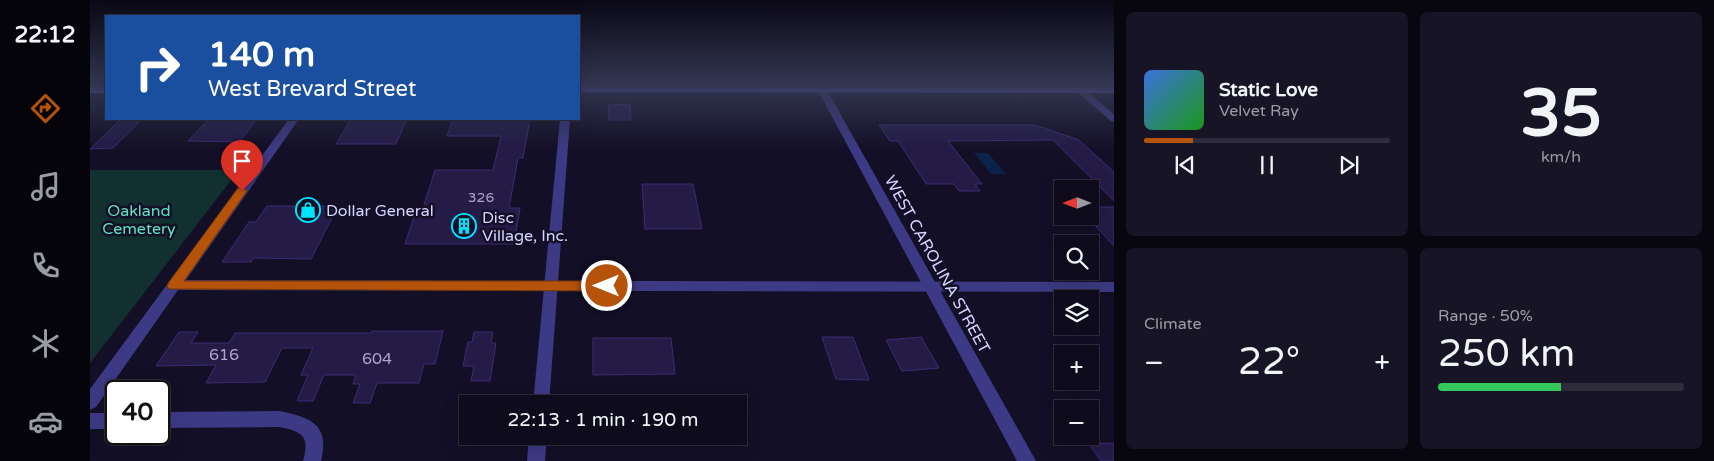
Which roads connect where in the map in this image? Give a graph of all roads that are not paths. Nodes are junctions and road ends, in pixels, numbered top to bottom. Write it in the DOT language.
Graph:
graph roads {
  1 [pos="831,107"];
  2 [pos="1099,107"];
  3 [pos="1114,119"];
  4 [pos="293,120"];
  5 [pos="564,120"];
  6 [pos="174,286"];
  7 [pos="551,286"];
  8 [pos="930,287"];
  9 [pos="1114,287"];
  10 [pos="542,395"];
  11 [pos="90,402"];
  12 [pos="170,420"];
  13 [pos="90,421"];
  14 [pos="105,421"];
  15 [pos="537,445"];
  16 [pos="312,461"];
  17 [pos="536,461"];
  18 [pos="1027,461"];
  1 -- 8 [label="street, WEST CAROLINA STREET"];
  2 -- 3 [label="street"];
  4 -- 6 [label="street"];
  5 -- 7 [label="street"];
  6 -- 7 [label="street"];
  6 -- 11 [label="street"];
  7 -- 8 [label="street"];
  7 -- 10 [label="street"];
  8 -- 9 [label="street"];
  8 -- 18 [label="street, WEST CAROLINA STREET"];
  12 -- 16 [label="street"];
  13 -- 14 [label="street"];
  15 -- 17 [label="street"];
}
